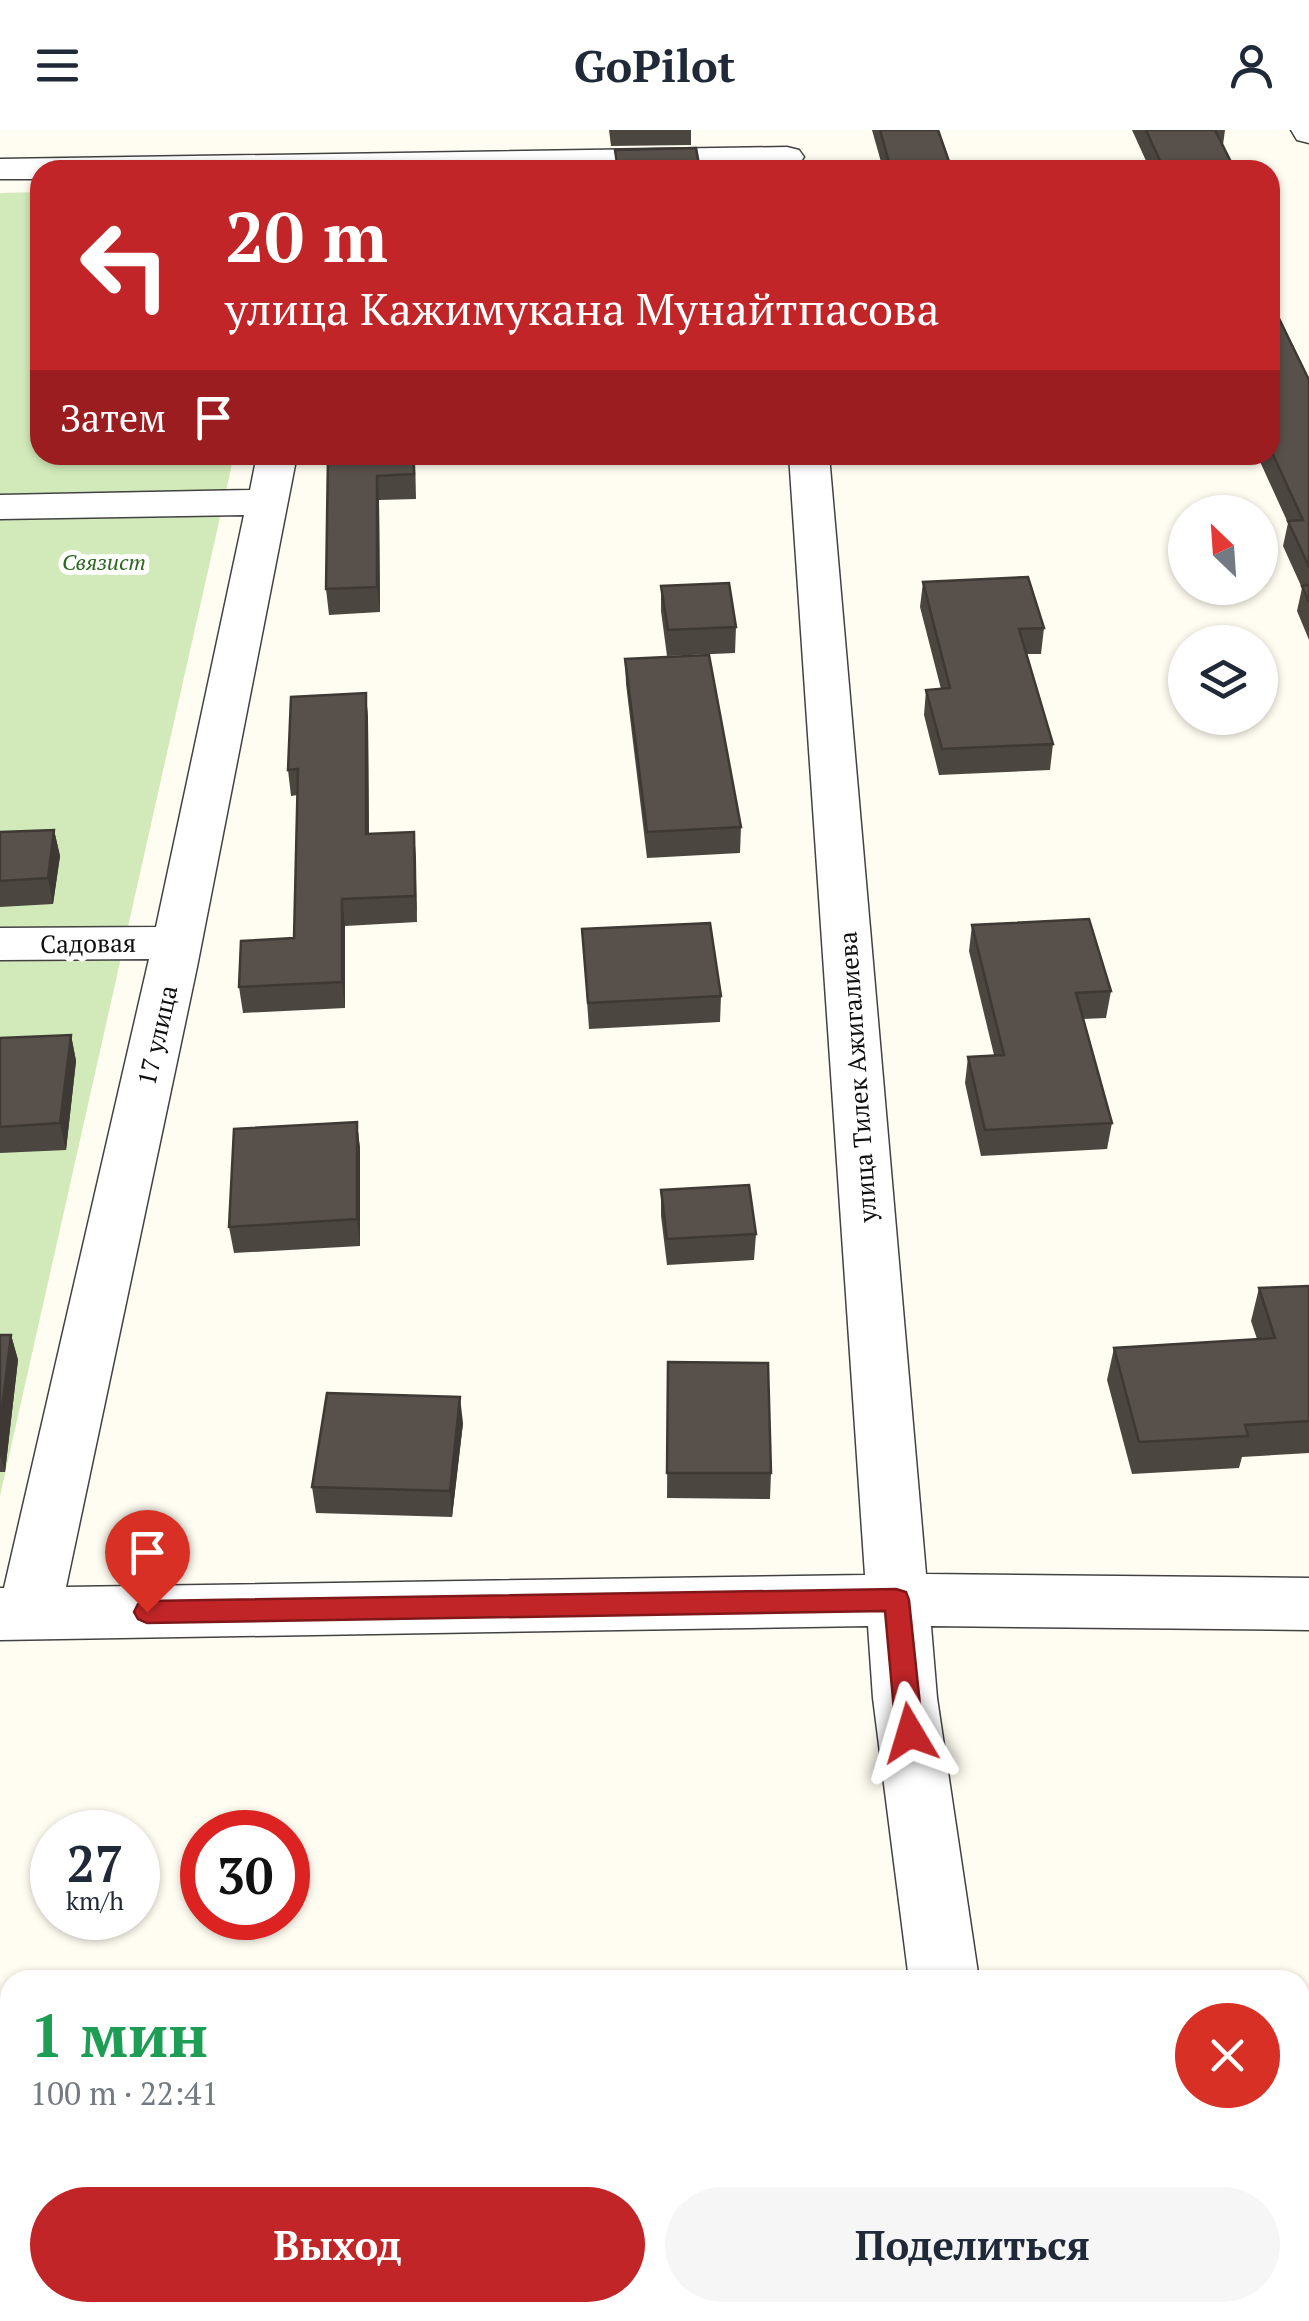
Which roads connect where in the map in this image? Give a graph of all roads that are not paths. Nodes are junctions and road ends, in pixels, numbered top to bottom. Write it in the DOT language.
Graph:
graph roads {
  1 [pos="109,130"];
  2 [pos="786,152"];
  3 [pos="100,160"];
  4 [pos="546,160"];
  5 [pos="30,169"];
  6 [pos="0,170"];
  7 [pos="811,465"];
  8 [pos="272,478"];
  9 [pos="0,507"];
  10 [pos="177,942"];
  11 [pos="0,944"];
  12 [pos="896,1600"];
  13 [pos="1309,1604"];
  14 [pos="14,1614"];
  15 [pos="943,1970"];
  1 -- 3 [label="street"];
  2 -- 4 [label="street"];
  5 -- 6 [label="street"];
  7 -- 12 [label="street, улица Тилек Ажигалиева"];
  8 -- 9 [label="street"];
  8 -- 10 [label="street, 17 улица"];
  10 -- 11 [label="street, Садовая"];
  10 -- 14 [label="street, 17 улица"];
  12 -- 13 [label="street"];
  12 -- 14 [label="street"];
  12 -- 15 [label="street, улица Тилек Ажигалиева"];
}
